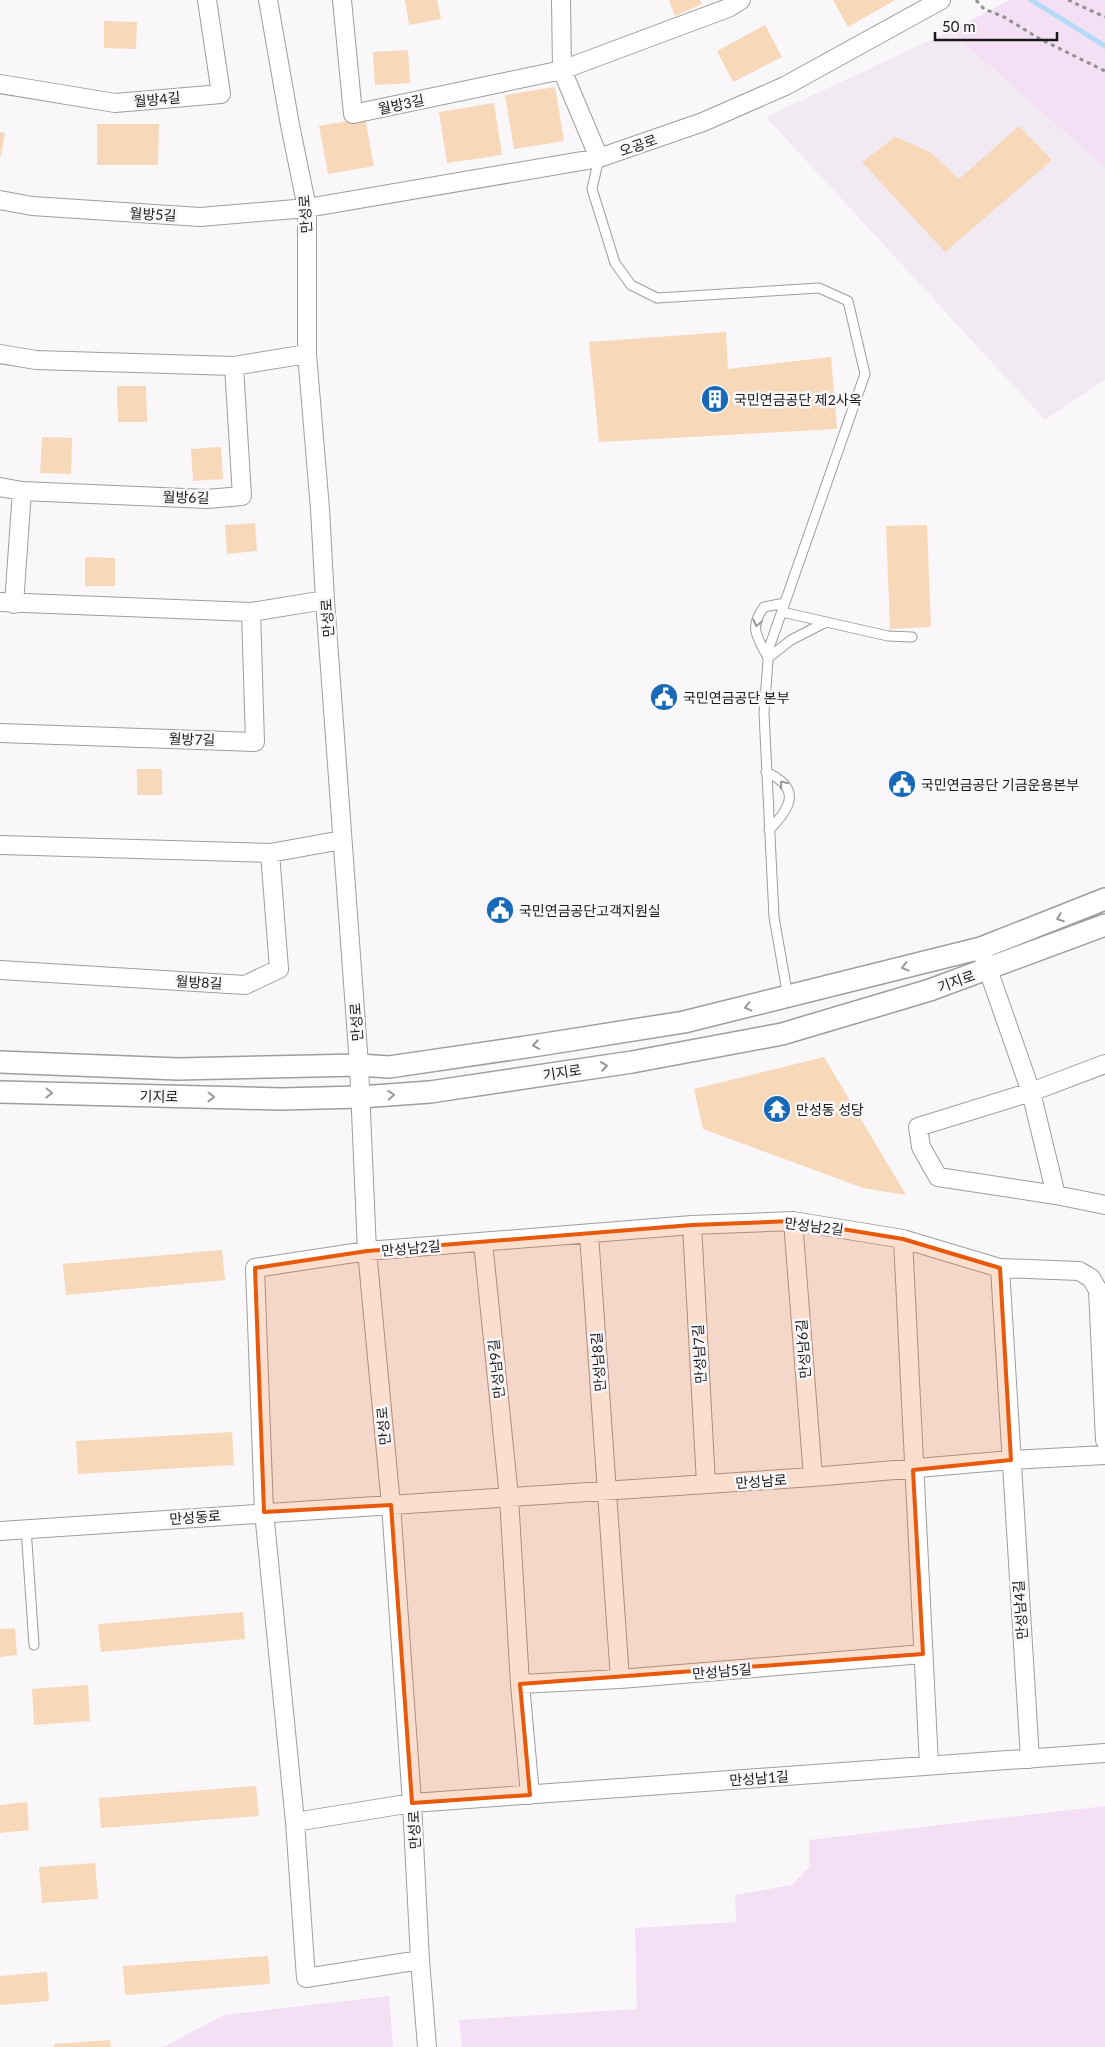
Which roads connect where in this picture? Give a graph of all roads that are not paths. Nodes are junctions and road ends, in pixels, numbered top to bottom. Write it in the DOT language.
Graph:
graph roads {
  1 [pos="207,0"];
  2 [pos="268,0"];
  3 [pos="342,0"];
  4 [pos="561,0"];
  5 [pos="741,0"];
  6 [pos="941,0"];
  7 [pos="562,70"];
  8 [pos="0,84"];
  9 [pos="599,158"];
  10 [pos="0,200"];
  11 [pos="307,208"];
  12 [pos="0,354"];
  13 [pos="307,354"];
  14 [pos="234,366"];
  15 [pos="0,487"];
  16 [pos="22,491"];
  17 [pos="325,600"];
  18 [pos="7,603"];
  19 [pos="783,608"];
  20 [pos="251,612"];
  21 [pos="826,622"];
  22 [pos="912,636"];
  23 [pos="768,658"];
  24 [pos="0,734"];
  25 [pos="766,772"];
  26 [pos="769,830"];
  27 [pos="342,840"];
  28 [pos="0,845"];
  29 [pos="270,853"];
  30 [pos="1105,899"];
  31 [pos="1105,925"];
  32 [pos="981,948"];
  33 [pos="988,969"];
  34 [pos="0,970"];
  35 [pos="788,997"];
  36 [pos="0,1062"];
  37 [pos="1105,1064"];
  38 [pos="359,1065"];
  39 [pos="0,1092"];
  40 [pos="1031,1092"];
  41 [pos="360,1097"];
  42 [pos="1056,1195"];
  43 [pos="1105,1205"];
  44 [pos="794,1221"];
  45 [pos="692,1224"];
  46 [pos="589,1234"];
  47 [pos="903,1239"];
  48 [pos="484,1242"];
  49 [pos="367,1251"];
  50 [pos="1000,1268"];
  51 [pos="1105,1440"];
  52 [pos="1105,1455"];
  53 [pos="1011,1460"];
  54 [pos="913,1470"];
  55 [pos="813,1477"];
  56 [pos="706,1484"];
  57 [pos="608,1490"];
  58 [pos="508,1497"];
  59 [pos="390,1505"];
  60 [pos="264,1512"];
  61 [pos="26,1528"];
  62 [pos="0,1531"];
  63 [pos="34,1645"];
  64 [pos="923,1654"];
  65 [pos="620,1679"];
  66 [pos="520,1684"];
  67 [pos="1105,1753"];
  68 [pos="1030,1759"];
  69 [pos="929,1765"];
  70 [pos="530,1795"];
  71 [pos="412,1803"];
  72 [pos="295,1822"];
  73 [pos="420,1960"];
  74 [pos="427,2047"];
  1 -- 8 [label="street, 월방4길"];
  2 -- 11 [label="street, 만성로"];
  3 -- 7 [label="street, 월방3길"];
  4 -- 7 [label="street"];
  5 -- 7 [label="street, 월방3길"];
  6 -- 9 [label="street, 오공로"];
  7 -- 9 [label="street"];
  9 -- 11 [label="street, 오공로"];
  9 -- 19 [label="lane"];
  10 -- 11 [label="street, 월방5길"];
  11 -- 13 [label="street, 만성로"];
  12 -- 14 [label="street"];
  13 -- 14 [label="street"];
  13 -- 17 [label="street, 만성로"];
  14 -- 16 [label="street, 월방6길"];
  15 -- 16 [label="street, 월방6길"];
  16 -- 18 [label="street"];
  17 -- 20 [label="street"];
  17 -- 27 [label="street, 만성로"];
  18 -- 20 [label="street"];
  19 -- 21 [label="lane"];
  19 -- 23 [label="lane"];
  19 -- 23 [label="lane, one-way"];
  20 -- 24 [label="street, 월방7길"];
  21 -- 22 [label="lane"];
  21 -- 23 [label="lane"];
  23 -- 25 [label="lane"];
  25 -- 26 [label="lane"];
  26 -- 25 [label="lane, one-way"];
  26 -- 35 [label="lane"];
  27 -- 29 [label="street"];
  27 -- 38 [label="street, 만성로"];
  28 -- 29 [label="street"];
  29 -- 34 [label="street, 월방8길"];
  30 -- 32 [label="street, 기지로, one-way"];
  31 -- 33 [label="street, 기지로"];
  32 -- 33 [label="street"];
  32 -- 35 [label="street, 기지로, one-way"];
  33 -- 40 [label="street"];
  41 -- 33 [label="street, 기지로, one-way"];
  35 -- 38 [label="street, 기지로, one-way"];
  36 -- 38 [label="street, 기지로"];
  37 -- 40 [label="street"];
  38 -- 41 [label="street, 만성로"];
  39 -- 41 [label="street, 기지로, one-way"];
  40 -- 42 [label="street"];
  40 -- 42 [label="street"];
  41 -- 49 [label="street, 만성로"];
  42 -- 43 [label="street"];
  44 -- 45 [label="street, 만성남2길"];
  44 -- 47 [label="street, 만성남2길"];
  44 -- 55 [label="street, 만성남6길"];
  45 -- 46 [label="street, 만성남2길"];
  45 -- 56 [label="street, 만성남7길"];
  46 -- 48 [label="street, 만성남2길"];
  46 -- 57 [label="street, 만성남8길"];
  47 -- 50 [label="street, 만성남2길"];
  47 -- 54 [label="street"];
  48 -- 49 [label="street, 만성남2길"];
  48 -- 58 [label="street, 만성남9길"];
  49 -- 59 [label="street, 만성로"];
  49 -- 60 [label="street, 만성남2길"];
  50 -- 51 [label="street, 만성남2길"];
  50 -- 53 [label="street"];
  52 -- 53 [label="street, 만성남로"];
  53 -- 54 [label="street, 만성남로"];
  53 -- 68 [label="street, 만성남4길"];
  54 -- 55 [label="street, 만성남로"];
  54 -- 64 [label="street"];
  55 -- 56 [label="street, 만성남로"];
  56 -- 57 [label="street, 만성남로"];
  57 -- 58 [label="street, 만성남로"];
  57 -- 65 [label="street"];
  58 -- 59 [label="street, 만성남로"];
  58 -- 66 [label="street"];
  59 -- 60 [label="street, 만성동로"];
  59 -- 71 [label="street, 만성로"];
  60 -- 61 [label="street, 만성동로"];
  60 -- 72 [label="street"];
  61 -- 62 [label="street, 만성동로"];
  61 -- 63 [label="lane"];
  64 -- 65 [label="street, 만성남5길"];
  64 -- 69 [label="street"];
  65 -- 66 [label="street, 만성남5길"];
  66 -- 70 [label="street"];
  67 -- 68 [label="street, 만성남1길"];
  68 -- 69 [label="street, 만성남1길"];
  69 -- 70 [label="street, 만성남1길"];
  70 -- 71 [label="street, 만성남1길"];
  71 -- 72 [label="street, 만성남1길"];
  71 -- 73 [label="street, 만성로"];
  72 -- 73 [label="street"];
  73 -- 74 [label="street, 만성로"];
}
